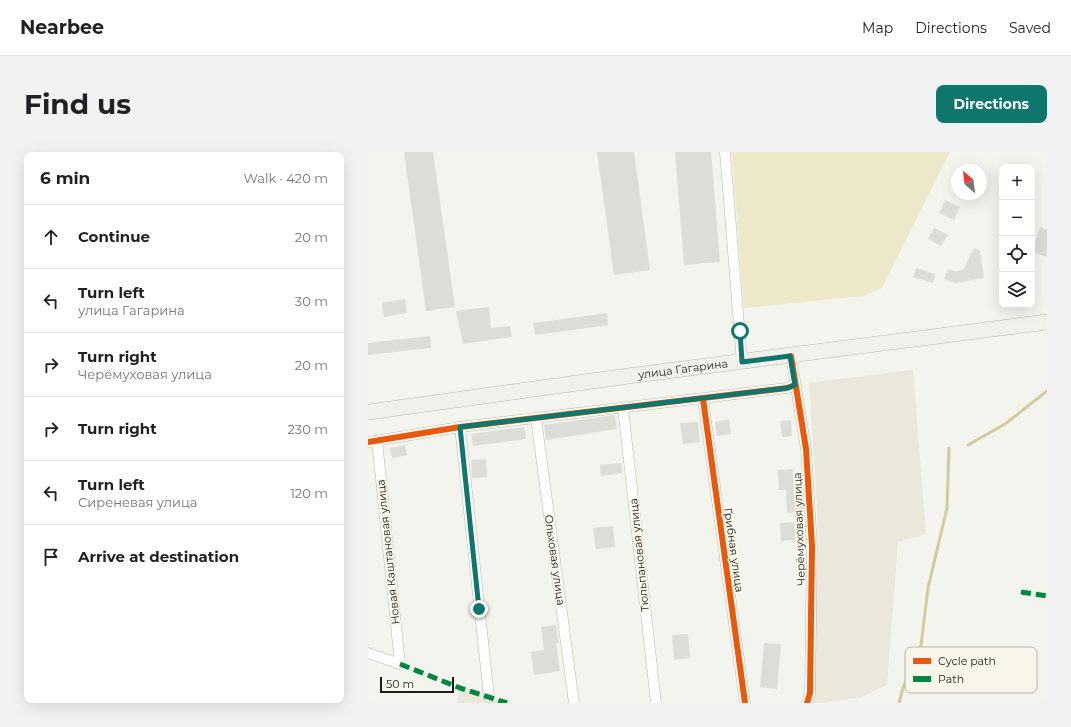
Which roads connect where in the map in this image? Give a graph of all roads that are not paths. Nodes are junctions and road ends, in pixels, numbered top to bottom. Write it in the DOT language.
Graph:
graph roads {
  1 [pos="725,152"];
  2 [pos="1047,322"];
  3 [pos="790,356"];
  4 [pos="742,362"];
  5 [pos="795,385"];
  6 [pos="703,399"];
  7 [pos="622,408"];
  8 [pos="368,412"];
  9 [pos="536,418"];
  10 [pos="460,427"];
  11 [pos="372,442"];
  12 [pos="368,653"];
  13 [pos="489,697"];
  14 [pos="574,703"];
  15 [pos="656,703"];
  16 [pos="745,703"];
  17 [pos="807,703"];
  1 -- 4 [label="street"];
  2 -- 3 [label="main road, улица Гагарина"];
  3 -- 4 [label="main road, улица Гагарина"];
  3 -- 5 [label="street, Черёмуховая улица"];
  4 -- 8 [label="main road, улица Гагарина"];
  5 -- 6 [label="street"];
  5 -- 17 [label="street, Черёмуховая улица"];
  6 -- 7 [label="street"];
  6 -- 16 [label="street, Грибная улица"];
  7 -- 9 [label="street"];
  7 -- 15 [label="street, Тюльпановая улица"];
  9 -- 10 [label="street"];
  9 -- 14 [label="street, Ольховая улица"];
  10 -- 11 [label="street"];
  10 -- 13 [label="street"];
  11 -- 12 [label="street, Новая Каштановая улица"];
}
